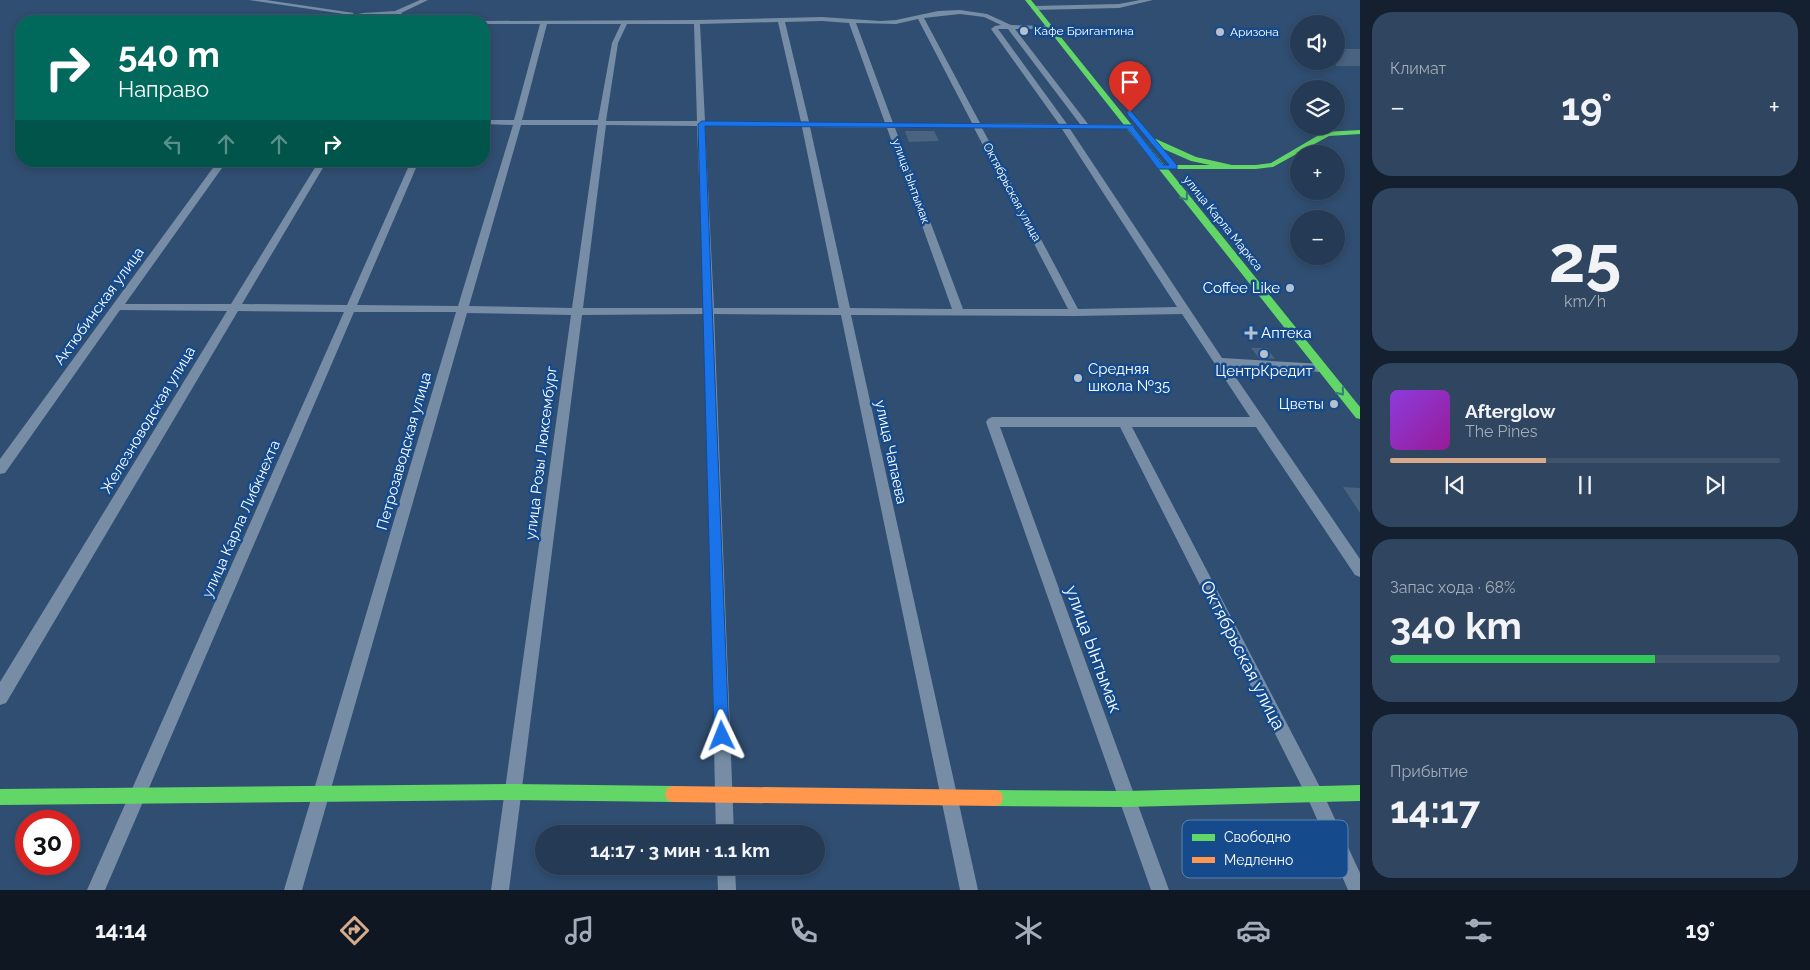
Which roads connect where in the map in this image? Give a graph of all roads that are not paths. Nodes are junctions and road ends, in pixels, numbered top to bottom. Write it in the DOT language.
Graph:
graph roads {
  1 [pos="252,0"];
  2 [pos="425,0"];
  3 [pos="1150,0"];
  4 [pos="1036,4"];
  5 [pos="396,13"];
  6 [pos="363,15"];
  7 [pos="398,15"];
  8 [pos="920,17"];
  9 [pos="781,20"];
  10 [pos="544,21"];
  11 [pos="490,22"];
  12 [pos="624,22"];
  13 [pos="697,22"];
  14 [pos="852,22"];
  15 [pos="1010,27"];
  16 [pos="1049,27"];
  17 [pos="490,122"];
  18 [pos="516,123"];
  19 [pos="602,123"];
  20 [pos="702,124"];
  21 [pos="805,124"];
  22 [pos="890,125"];
  23 [pos="977,125"];
  24 [pos="1064,126"];
  25 [pos="1085,126"];
  26 [pos="1130,127"];
  27 [pos="1360,132"];
  28 [pos="1153,141"];
  29 [pos="219,167"];
  30 [pos="320,167"];
  31 [pos="412,167"];
  32 [pos="1161,167"];
  33 [pos="1175,167"];
  34 [pos="1232,167"];
  35 [pos="117,307"];
  36 [pos="235,308"];
  37 [pos="352,308"];
  38 [pos="462,309"];
  39 [pos="1185,310"];
  40 [pos="709,311"];
  41 [pos="1292,311"];
  42 [pos="576,312"];
  43 [pos="845,312"];
  44 [pos="959,312"];
  45 [pos="1075,313"];
  46 [pos="1219,362"];
  47 [pos="1322,368"];
  48 [pos="1360,415"];
  49 [pos="1124,422"];
  50 [pos="1260,422"];
  51 [pos="0,469"];
  52 [pos="1360,571"];
  53 [pos="0,697"];
  54 [pos="514,792"];
  55 [pos="1360,793"];
  56 [pos="320,794"];
  57 [pos="723,794"];
  58 [pos="1314,795"];
  59 [pos="0,797"];
  60 [pos="138,797"];
  61 [pos="949,797"];
  62 [pos="1126,799"];
  63 [pos="1326,820"];
  64 [pos="725,825"];
  65 [pos="1348,868"];
  66 [pos="726,875"];
  67 [pos="96,890"];
  68 [pos="293,890"];
  69 [pos="500,890"];
  70 [pos="727,890"];
  71 [pos="969,890"];
  72 [pos="1160,890"];
  73 [pos="1358,890"];
  1 -- 6 [label="street"];
  2 -- 5 [label="street"];
  3 -- 4 [label="street"];
  4 -- 16 [label="main road, улица Карла Маркса"];
  4 -- 28 [label="main road, улица Карла Маркса"];
  5 -- 6 [label="street"];
  5 -- 7 [label="street"];
  8 -- 14 [label="street"];
  8 -- 15 [label="street"];
  8 -- 23 [label="street, Октябрьская улица"];
  9 -- 13 [label="street"];
  9 -- 14 [label="street"];
  9 -- 21 [label="street, улица Чапаева"];
  10 -- 11 [label="street"];
  10 -- 12 [label="street"];
  10 -- 18 [label="street, Петрозаводская улица"];
  12 -- 13 [label="street"];
  12 -- 19 [label="street, улица Розы Люксембург"];
  13 -- 20 [label="street"];
  14 -- 22 [label="street, улица Ынтымак"];
  15 -- 16 [label="street"];
  15 -- 24 [label="street"];
  15 -- 25 [label="street"];
  16 -- 26 [label="main road, улица Карла Маркса"];
  17 -- 18 [label="street"];
  18 -- 19 [label="street"];
  18 -- 38 [label="street, Петрозаводская улица"];
  19 -- 20 [label="street"];
  19 -- 42 [label="street, улица Розы Люксембург"];
  20 -- 21 [label="street"];
  20 -- 40 [label="street"];
  21 -- 22 [label="street"];
  21 -- 43 [label="street, улица Чапаева"];
  22 -- 23 [label="street"];
  22 -- 44 [label="street, улица Ынтымак"];
  23 -- 24 [label="street"];
  23 -- 45 [label="street, Октябрьская улица"];
  24 -- 25 [label="street"];
  24 -- 39 [label="street"];
  25 -- 26 [label="street"];
  26 -- 32 [label="main road, улица Карла Маркса"];
  27 -- 34 [label="main road"];
  28 -- 33 [label="main road, улица Карла Маркса"];
  28 -- 34 [label="main road"];
  29 -- 35 [label="street, Актюбинская улица"];
  30 -- 36 [label="street, Железноводская улица"];
  31 -- 37 [label="street, улица Карла Либкнехта"];
  32 -- 33 [label="main road"];
  32 -- 47 [label="main road, улица Карла Маркса, one-way"];
  33 -- 34 [label="main road"];
  33 -- 41 [label="main road, улица Карла Маркса"];
  35 -- 36 [label="street"];
  35 -- 51 [label="street, Актюбинская улица"];
  36 -- 37 [label="street"];
  36 -- 53 [label="street, Железноводская улица"];
  37 -- 38 [label="street"];
  37 -- 60 [label="street, улица Карла Либкнехта"];
  38 -- 42 [label="street"];
  38 -- 56 [label="street, Петрозаводская улица"];
  39 -- 45 [label="street"];
  39 -- 46 [label="street"];
  40 -- 42 [label="street"];
  40 -- 43 [label="street"];
  40 -- 57 [label="street"];
  42 -- 54 [label="street, улица Розы Люксембург"];
  43 -- 44 [label="street"];
  43 -- 61 [label="street, улица Чапаева"];
  44 -- 45 [label="street"];
  46 -- 47 [label="street"];
  46 -- 50 [label="street"];
  47 -- 48 [label="main road, улица Карла Маркса, one-way"];
  49 -- 50 [label="street"];
  49 -- 58 [label="street, Октябрьская улица"];
  49 -- 62 [label="street, улица Ынтымак"];
  50 -- 52 [label="street"];
  54 -- 56 [label="main road"];
  54 -- 57 [label="main road"];
  54 -- 69 [label="street, улица Розы Люксембург"];
  55 -- 58 [label="main road"];
  56 -- 60 [label="main road"];
  56 -- 68 [label="street, Петрозаводская улица"];
  57 -- 61 [label="main road"];
  57 -- 64 [label="street"];
  58 -- 62 [label="main road"];
  58 -- 63 [label="street, Октябрьская улица"];
  59 -- 60 [label="main road"];
  60 -- 67 [label="street, улица Карла Либкнехта"];
  61 -- 62 [label="main road"];
  61 -- 71 [label="street, улица Чапаева"];
  62 -- 72 [label="street, улица Ынтымак"];
  65 -- 73 [label="street, Октябрьская улица"];
  66 -- 70 [label="street"];
}
